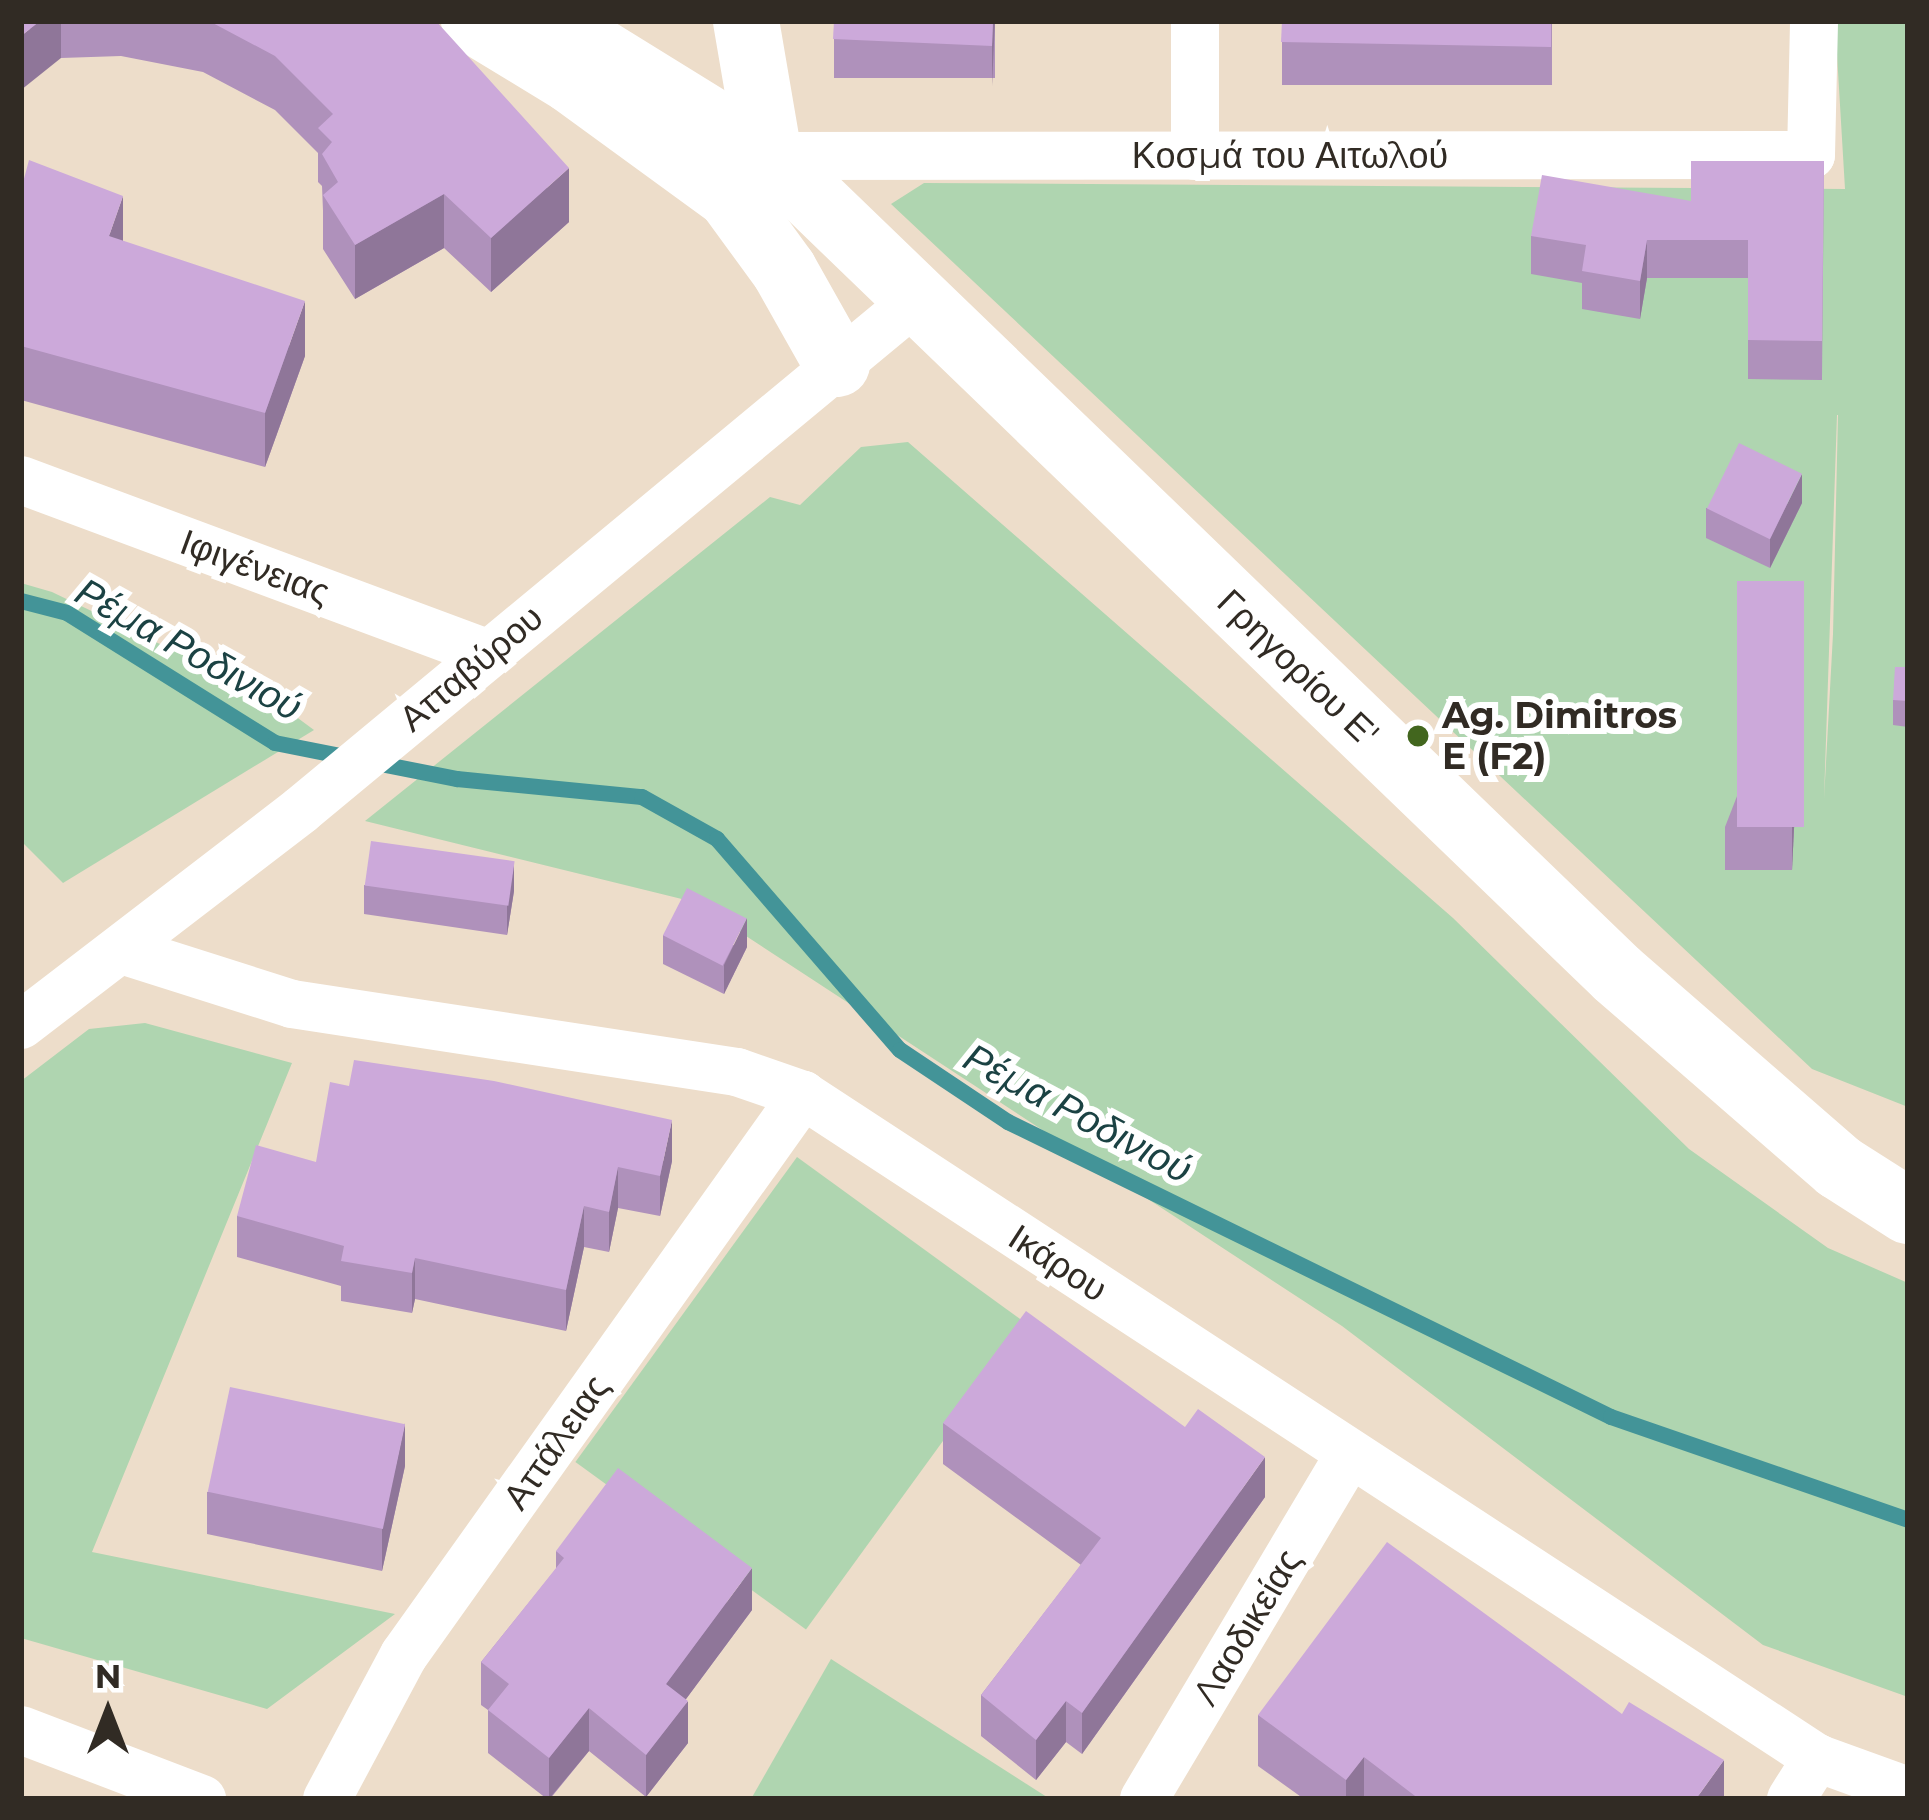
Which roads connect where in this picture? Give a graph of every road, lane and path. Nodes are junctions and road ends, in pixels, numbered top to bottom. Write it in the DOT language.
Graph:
graph roads {
  1 [pos="474,21"];
  2 [pos="550,21"];
  3 [pos="746,21"];
  4 [pos="1195,21"];
  5 [pos="1814,21"];
  6 [pos="1195,156"];
  7 [pos="749,176"];
  8 [pos="914,302"];
  9 [pos="837,364"];
  10 [pos="21,480"];
  11 [pos="488,654"];
  12 [pos="122,950"];
  13 [pos="21,1025"];
  14 [pos="803,1095"];
  15 [pos="1908,1211"];
  16 [pos="1350,1454"];
  17 [pos="21,1730"];
  18 [pos="1817,1758"];
  19 [pos="1908,1792"];
  20 [pos="202,1799"];
  21 [pos="327,1799"];
  22 [pos="1144,1799"];
  23 [pos="1792,1799"];
  1 -- 7 [label="main road"];
  2 -- 7 [label="main road"];
  3 -- 7 [label="main road"];
  4 -- 6 [label="street"];
  5 -- 6 [label="street, Κοσμά του Αιτωλού"];
  6 -- 7 [label="street, Κοσμά του Αιτωλού"];
  7 -- 8 [label="main road, Γρηγορίου Ε'"];
  7 -- 9 [label="main road"];
  8 -- 9 [label="street, Ατταβύρου"];
  8 -- 15 [label="main road, Γρηγορίου Ε'"];
  9 -- 11 [label="street, Ατταβύρου"];
  10 -- 11 [label="street, Ιφιγένειας"];
  11 -- 12 [label="street, Ατταβύρου"];
  12 -- 13 [label="street, Ατταβύρου"];
  12 -- 14 [label="street, Ικάρου"];
  14 -- 16 [label="street, Ικάρου"];
  14 -- 21 [label="street, Αττάλειας"];
  16 -- 18 [label="street, Ικάρου"];
  16 -- 22 [label="street, Λαοδικείας"];
  17 -- 20 [label="street"];
  18 -- 19 [label="street, Ικάρου"];
  18 -- 23 [label="street"];
}
